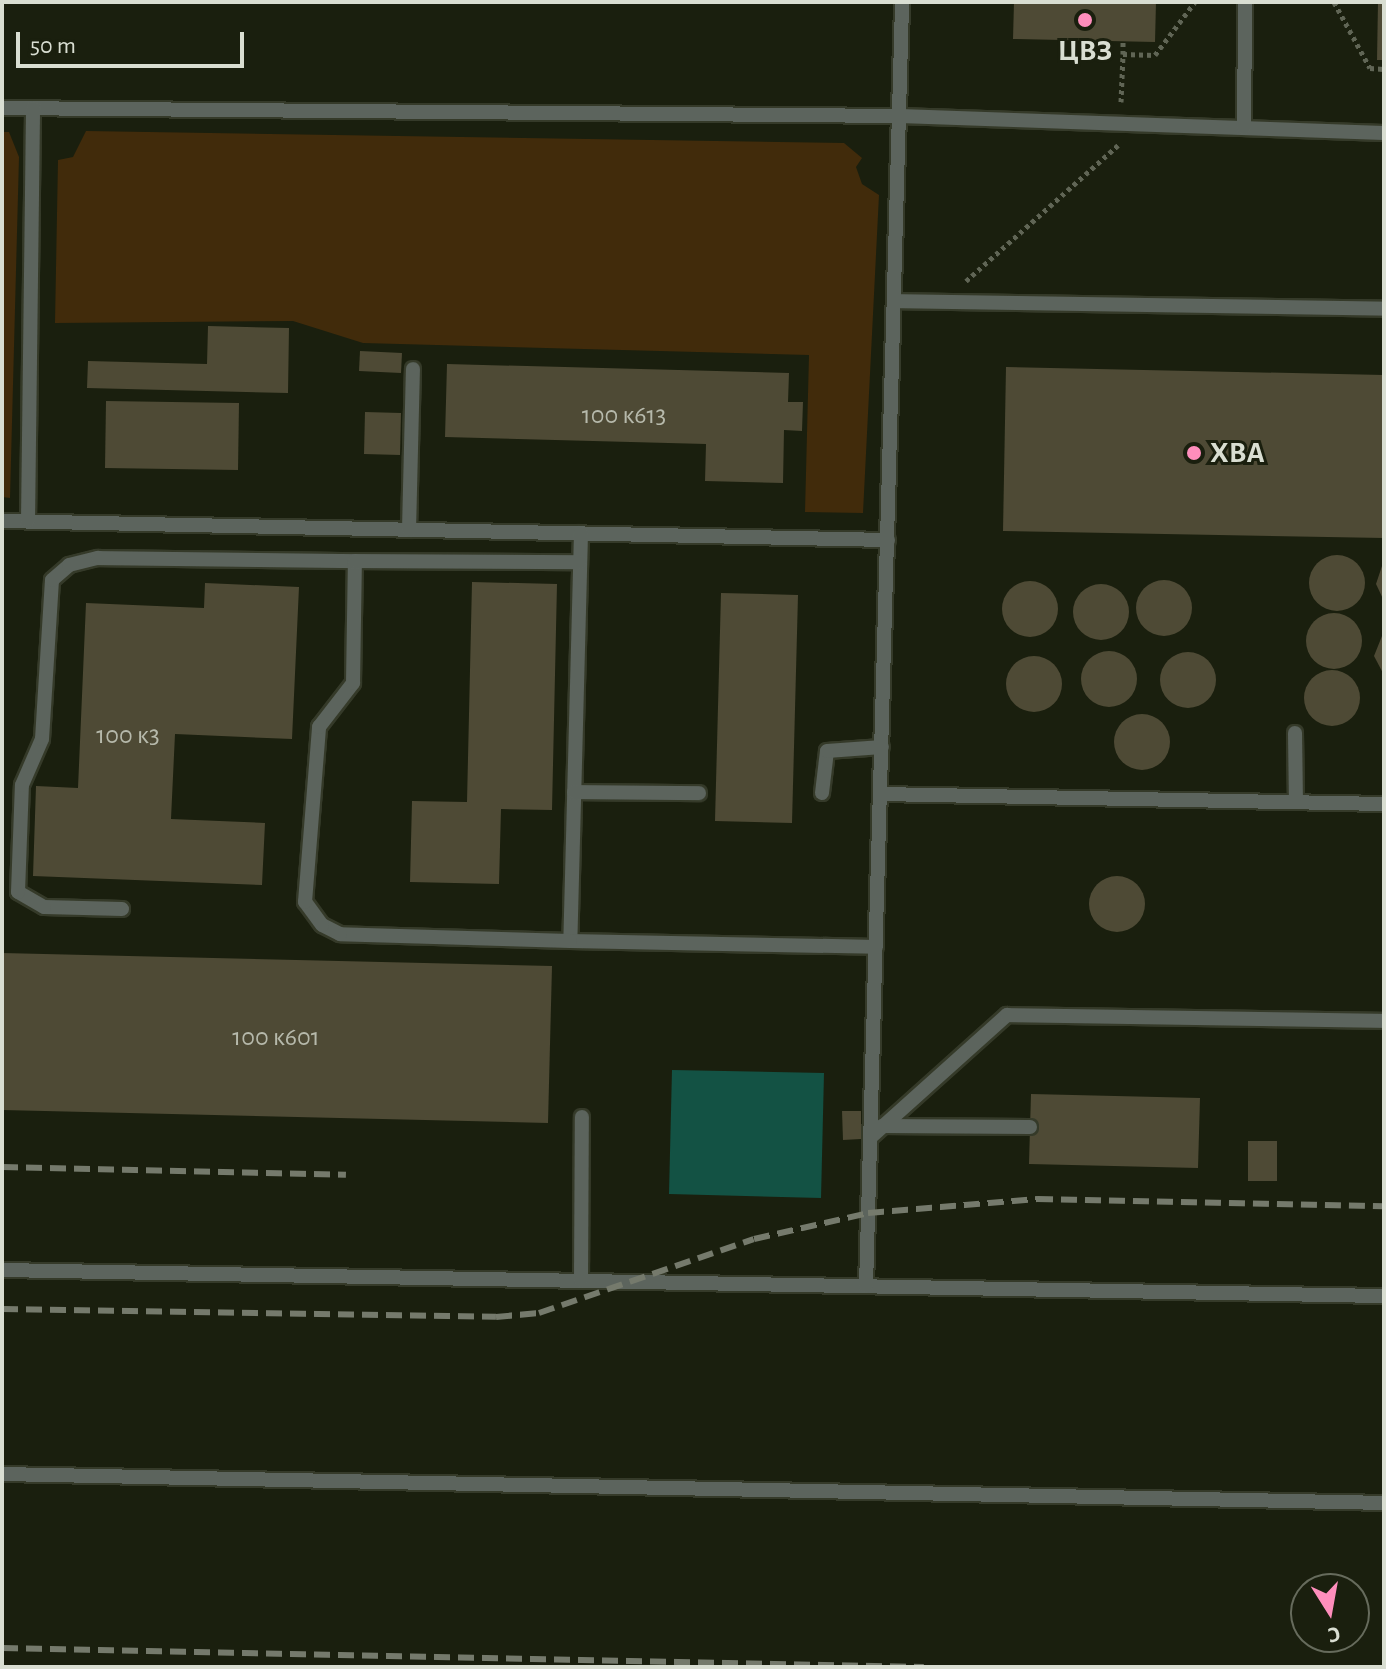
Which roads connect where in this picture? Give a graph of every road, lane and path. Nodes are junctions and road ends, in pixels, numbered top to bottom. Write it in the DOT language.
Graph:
graph roads {
  1 [pos="902,2"];
  2 [pos="1195,2"];
  3 [pos="1245,2"];
  4 [pos="1334,2"];
  5 [pos="1123,41"];
  6 [pos="1123,54"];
  7 [pos="1384,69"];
  8 [pos="2,108"];
  9 [pos="33,108"];
  10 [pos="1105,108"];
  11 [pos="900,116"];
  12 [pos="1120,124"];
  13 [pos="1244,128"];
  14 [pos="1384,133"];
  15 [pos="894,301"];
  16 [pos="941,302"];
  17 [pos="1384,309"];
  18 [pos="413,369"];
  19 [pos="2,521"];
  20 [pos="28,521"];
  21 [pos="409,530"];
  22 [pos="581,533"];
  23 [pos="888,540"];
  24 [pos="355,561"];
  25 [pos="580,562"];
  26 [pos="1295,733"];
  27 [pos="882,747"];
  28 [pos="574,792"];
  29 [pos="699,793"];
  30 [pos="822,793"];
  31 [pos="881,794"];
  32 [pos="1296,802"];
  33 [pos="1384,804"];
  34 [pos="122,909"];
  35 [pos="570,941"];
  36 [pos="876,947"];
  37 [pos="1384,1021"];
  38 [pos="582,1117"];
  39 [pos="1030,1127"];
  40 [pos="876,1132"];
  41 [pos="2,1270"];
  42 [pos="581,1281"];
  43 [pos="866,1286"];
  44 [pos="1384,1296"];
  45 [pos="2,1474"];
  46 [pos="1384,1503"];
  1 -- 11 [label="lane"];
  2 -- 6 [label="path"];
  3 -- 13 [label="lane"];
  4 -- 7 [label="path"];
  5 -- 6 [label="path"];
  6 -- 10 [label="path"];
  8 -- 9 [label="lane"];
  9 -- 11 [label="lane"];
  9 -- 20 [label="lane"];
  11 -- 12 [label="lane"];
  11 -- 15 [label="lane"];
  12 -- 13 [label="lane"];
  12 -- 16 [label="path"];
  13 -- 14 [label="lane"];
  15 -- 16 [label="lane"];
  15 -- 23 [label="lane"];
  16 -- 17 [label="lane"];
  18 -- 21 [label="lane"];
  19 -- 20 [label="lane"];
  20 -- 21 [label="lane"];
  21 -- 22 [label="lane"];
  22 -- 23 [label="lane"];
  22 -- 25 [label="lane"];
  23 -- 27 [label="lane"];
  24 -- 25 [label="lane"];
  24 -- 34 [label="lane"];
  24 -- 35 [label="lane"];
  25 -- 28 [label="lane"];
  26 -- 32 [label="lane"];
  27 -- 30 [label="lane"];
  27 -- 31 [label="lane"];
  28 -- 29 [label="lane"];
  28 -- 35 [label="lane"];
  31 -- 32 [label="lane"];
  31 -- 36 [label="lane"];
  32 -- 33 [label="lane"];
  35 -- 36 [label="lane"];
  36 -- 40 [label="lane"];
  37 -- 40 [label="lane"];
  38 -- 42 [label="lane"];
  39 -- 40 [label="lane"];
  40 -- 43 [label="lane"];
  41 -- 42 [label="lane"];
  42 -- 43 [label="lane"];
  43 -- 44 [label="lane"];
  45 -- 46 [label="lane"];
}
